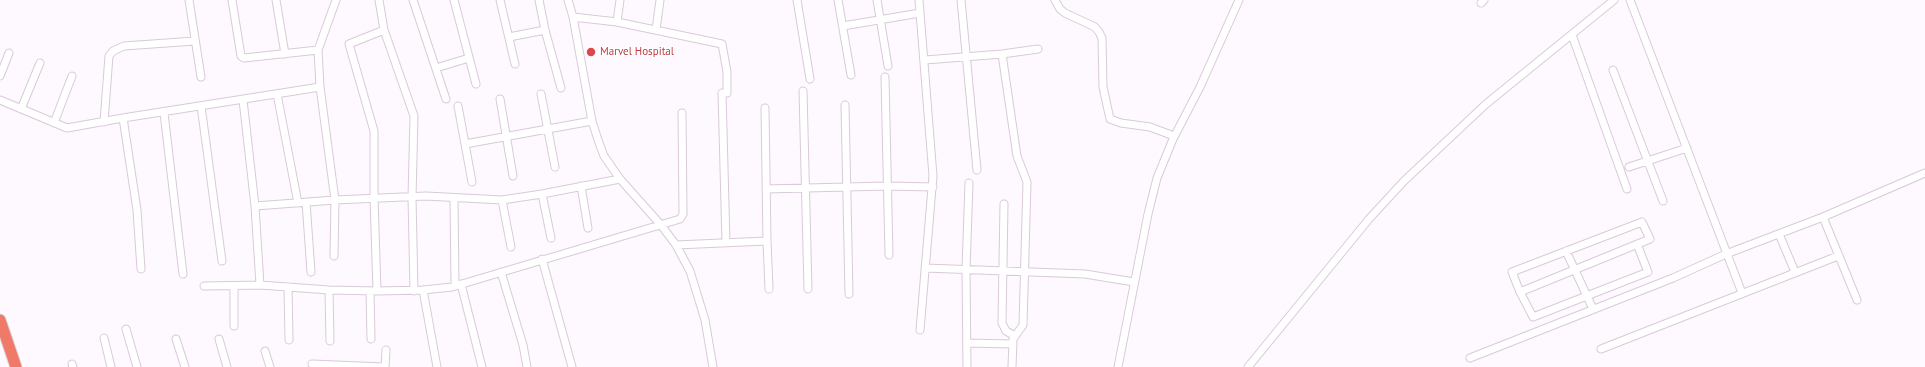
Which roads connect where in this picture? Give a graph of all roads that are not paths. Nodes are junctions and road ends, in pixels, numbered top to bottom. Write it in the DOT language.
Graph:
graph roads {
  1 [pos="189,0"];
  2 [pos="232,0"];
  3 [pos="276,0"];
  4 [pos="336,0"];
  5 [pos="379,0"];
  6 [pos="413,0"];
  7 [pos="454,0"];
  8 [pos="500,0"];
  9 [pos="539,0"];
  10 [pos="568,0"];
  11 [pos="620,0"];
  12 [pos="660,0"];
  13 [pos="797,0"];
  14 [pos="838,0"];
  15 [pos="877,0"];
  16 [pos="919,0"];
  17 [pos="961,0"];
  18 [pos="1055,0"];
  19 [pos="1239,0"];
  20 [pos="1614,0"];
  21 [pos="1630,0"];
  22 [pos="920,13"];
  23 [pos="573,17"];
  24 [pos="880,19"];
  25 [pos="617,22"];
  26 [pos="843,26"];
  27 [pos="384,30"];
  28 [pos="545,30"];
  29 [pos="656,30"];
  30 [pos="1572,35"];
  31 [pos="509,37"];
  32 [pos="195,41"];
  33 [pos="1038,49"];
  34 [pos="318,50"];
  35 [pos="9,53"];
  36 [pos="284,54"];
  37 [pos="1002,54"];
  38 [pos="966,57"];
  39 [pos="469,58"];
  40 [pos="925,60"];
  41 [pos="40,63"];
  42 [pos="515,64"];
  43 [pos="888,66"];
  44 [pos="436,68"];
  45 [pos="1613,70"];
  46 [pos="851,75"];
  47 [pos="0,76"];
  48 [pos="72,76"];
  49 [pos="201,77"];
  50 [pos="885,77"];
  51 [pos="810,79"];
  52 [pos="476,84"];
  53 [pos="320,88"];
  54 [pos="560,88"];
  55 [pos="803,91"];
  56 [pos="278,94"];
  57 [pos="541,94"];
  58 [pos="446,99"];
  59 [pos="500,99"];
  60 [pos="0,100"];
  61 [pos="243,100"];
  62 [pos="845,105"];
  63 [pos="201,106"];
  64 [pos="458,106"];
  65 [pos="765,108"];
  66 [pos="21,109"];
  67 [pos="164,113"];
  68 [pos="682,113"];
  69 [pos="123,118"];
  70 [pos="592,121"];
  71 [pos="104,122"];
  72 [pos="54,123"];
  73 [pos="548,129"];
  74 [pos="506,136"];
  75 [pos="1174,136"];
  76 [pos="465,144"];
  77 [pos="1687,148"];
  78 [pos="1648,161"];
  79 [pos="555,167"];
  80 [pos="1630,167"];
  81 [pos="977,170"];
  82 [pos="1925,173"];
  83 [pos="513,176"];
  84 [pos="620,179"];
  85 [pos="472,182"];
  86 [pos="969,182"];
  87 [pos="581,186"];
  88 [pos="887,186"];
  89 [pos="847,187"];
  90 [pos="806,188"];
  91 [pos="933,188"];
  92 [pos="766,189"];
  93 [pos="1627,189"];
  94 [pos="542,194"];
  95 [pos="412,197"];
  96 [pos="374,198"];
  97 [pos="454,198"];
  98 [pos="335,200"];
  99 [pos="502,200"];
  100 [pos="1663,201"];
  101 [pos="306,202"];
  102 [pos="298,203"];
  103 [pos="1004,204"];
  104 [pos="256,206"];
  105 [pos="1823,217"];
  106 [pos="661,225"];
  107 [pos="588,228"];
  108 [pos="1780,234"];
  109 [pos="551,238"];
  110 [pos="767,241"];
  111 [pos="726,242"];
  112 [pos="1637,244"];
  113 [pos="676,245"];
  114 [pos="511,247"];
  115 [pos="1566,251"];
  116 [pos="1726,254"];
  117 [pos="889,255"];
  118 [pos="334,256"];
  119 [pos="1838,256"];
  120 [pos="542,259"];
  121 [pos="222,261"];
  122 [pos="925,268"];
  123 [pos="141,269"];
  124 [pos="966,269"];
  125 [pos="1575,270"];
  126 [pos="1003,271"];
  127 [pos="1025,271"];
  128 [pos="311,272"];
  129 [pos="501,272"];
  130 [pos="1795,272"];
  131 [pos="183,274"];
  132 [pos="1134,282"];
  133 [pos="260,285"];
  134 [pos="458,285"];
  135 [pos="204,286"];
  136 [pos="234,286"];
  137 [pos="288,287"];
  138 [pos="769,289"];
  139 [pos="808,289"];
  140 [pos="329,290"];
  141 [pos="423,290"];
  142 [pos="374,291"];
  143 [pos="414,291"];
  144 [pos="1520,292"];
  145 [pos="1742,293"];
  146 [pos="850,294"];
  147 [pos="1586,295"];
  148 [pos="1857,300"];
  149 [pos="1592,309"];
  150 [pos="0,320"];
  151 [pos="234,326"];
  152 [pos="126,329"];
  153 [pos="920,330"];
  154 [pos="1015,336"];
  155 [pos="104,338"];
  156 [pos="176,339"];
  157 [pos="219,339"];
  158 [pos="370,339"];
  159 [pos="289,340"];
  160 [pos="330,341"];
  161 [pos="967,343"];
  162 [pos="1013,344"];
  163 [pos="386,350"];
  164 [pos="1601,350"];
  165 [pos="265,351"];
  166 [pos="1470,358"];
  167 [pos="312,364"];
  168 [pos="16,367"];
  169 [pos="111,367"];
  170 [pos="137,367"];
  171 [pos="185,367"];
  172 [pos="227,367"];
  173 [pos="270,367"];
  174 [pos="384,367"];
  175 [pos="437,367"];
  176 [pos="482,367"];
  177 [pos="527,367"];
  178 [pos="572,367"];
  179 [pos="712,367"];
  180 [pos="967,367"];
  181 [pos="1012,367"];
  182 [pos="1118,367"];
  183 [pos="1248,367"];
  1 -- 32 [label="street"];
  2 -- 36 [label="street"];
  3 -- 36 [label="street"];
  4 -- 34 [label="street"];
  5 -- 27 [label="street"];
  6 -- 44 [label="street"];
  7 -- 39 [label="street"];
  8 -- 31 [label="street"];
  9 -- 28 [label="street"];
  10 -- 23 [label="street"];
  11 -- 25 [label="street"];
  12 -- 29 [label="street"];
  13 -- 51 [label="street"];
  14 -- 26 [label="street"];
  15 -- 24 [label="street"];
  16 -- 22 [label="street"];
  17 -- 38 [label="street"];
  18 -- 75 [label="street"];
  19 -- 75 [label="street"];
  20 -- 30 [label="street"];
  21 -- 77 [label="street"];
  22 -- 24 [label="street"];
  22 -- 40 [label="street"];
  23 -- 25 [label="street"];
  23 -- 70 [label="street"];
  24 -- 26 [label="street"];
  24 -- 43 [label="street"];
  25 -- 29 [label="street"];
  26 -- 46 [label="street"];
  27 -- 95 [label="street"];
  27 -- 96 [label="street"];
  28 -- 31 [label="street"];
  28 -- 54 [label="street"];
  29 -- 111 [label="street"];
  30 -- 93 [label="street"];
  30 -- 183 [label="street"];
  31 -- 42 [label="street"];
  32 -- 49 [label="street"];
  32 -- 71 [label="street"];
  33 -- 37 [label="street"];
  34 -- 36 [label="street"];
  34 -- 53 [label="street"];
  35 -- 47 [label="street"];
  37 -- 38 [label="street"];
  37 -- 127 [label="street"];
  38 -- 40 [label="street"];
  38 -- 81 [label="street"];
  39 -- 44 [label="street"];
  39 -- 52 [label="street"];
  40 -- 91 [label="street"];
  41 -- 66 [label="street"];
  44 -- 58 [label="street"];
  45 -- 78 [label="street"];
  48 -- 72 [label="street"];
  50 -- 88 [label="street"];
  53 -- 56 [label="street"];
  53 -- 98 [label="street"];
  55 -- 90 [label="street"];
  56 -- 61 [label="street"];
  56 -- 102 [label="street"];
  57 -- 73 [label="street"];
  59 -- 74 [label="street"];
  60 -- 66 [label="street"];
  61 -- 63 [label="street"];
  61 -- 104 [label="street"];
  62 -- 89 [label="street"];
  63 -- 67 [label="street"];
  63 -- 121 [label="street"];
  64 -- 76 [label="street"];
  65 -- 92 [label="street"];
  66 -- 72 [label="street"];
  67 -- 69 [label="street"];
  67 -- 131 [label="street"];
  68 -- 106 [label="street"];
  69 -- 71 [label="street"];
  69 -- 123 [label="street"];
  70 -- 73 [label="street"];
  70 -- 84 [label="street"];
  71 -- 72 [label="street"];
  73 -- 74 [label="street"];
  73 -- 79 [label="street"];
  74 -- 76 [label="street"];
  74 -- 83 [label="street"];
  75 -- 132 [label="street"];
  76 -- 85 [label="street"];
  77 -- 78 [label="street"];
  77 -- 116 [label="street"];
  78 -- 80 [label="street"];
  78 -- 100 [label="street"];
  82 -- 105 [label="street"];
  84 -- 87 [label="street"];
  84 -- 106 [label="street"];
  86 -- 124 [label="street"];
  87 -- 94 [label="street"];
  87 -- 107 [label="street"];
  88 -- 89 [label="street"];
  88 -- 91 [label="street"];
  88 -- 117 [label="street"];
  89 -- 90 [label="street"];
  89 -- 146 [label="street"];
  90 -- 92 [label="street"];
  90 -- 139 [label="street"];
  91 -- 122 [label="street"];
  92 -- 110 [label="street"];
  94 -- 99 [label="street"];
  94 -- 109 [label="street"];
  95 -- 96 [label="street"];
  95 -- 97 [label="street"];
  95 -- 143 [label="street"];
  96 -- 98 [label="street"];
  96 -- 142 [label="street"];
  97 -- 99 [label="street"];
  97 -- 134 [label="street"];
  98 -- 101 [label="street"];
  98 -- 118 [label="street"];
  99 -- 114 [label="street"];
  101 -- 102 [label="street"];
  101 -- 128 [label="street"];
  102 -- 104 [label="street"];
  103 -- 126 [label="street"];
  104 -- 133 [label="street"];
  105 -- 108 [label="street"];
  105 -- 119 [label="street"];
  106 -- 113 [label="street"];
  106 -- 120 [label="street"];
  108 -- 116 [label="street"];
  108 -- 130 [label="street"];
  110 -- 111 [label="street"];
  110 -- 138 [label="street"];
  111 -- 113 [label="street"];
  112 -- 115 [label="street"];
  112 -- 125 [label="street"];
  112 -- 147 [label="street"];
  113 -- 179 [label="street"];
  115 -- 125 [label="street"];
  115 -- 144 [label="street"];
  116 -- 145 [label="street"];
  116 -- 149 [label="street"];
  119 -- 130 [label="street"];
  119 -- 148 [label="street"];
  120 -- 129 [label="street"];
  120 -- 178 [label="street"];
  122 -- 124 [label="street"];
  122 -- 153 [label="street"];
  124 -- 126 [label="street"];
  124 -- 161 [label="street"];
  125 -- 144 [label="street"];
  125 -- 147 [label="street"];
  126 -- 127 [label="street"];
  126 -- 154 [label="street"];
  127 -- 132 [label="street"];
  127 -- 154 [label="street"];
  129 -- 134 [label="street"];
  129 -- 177 [label="street"];
  130 -- 145 [label="street"];
  132 -- 182 [label="street"];
  133 -- 136 [label="street"];
  133 -- 137 [label="street"];
  134 -- 141 [label="street"];
  134 -- 176 [label="street"];
  135 -- 136 [label="street"];
  136 -- 151 [label="street"];
  137 -- 140 [label="street"];
  137 -- 159 [label="street"];
  140 -- 142 [label="street"];
  140 -- 160 [label="street"];
  141 -- 143 [label="street"];
  141 -- 175 [label="street"];
  142 -- 143 [label="street"];
  142 -- 158 [label="street"];
  144 -- 147 [label="street"];
  145 -- 164 [label="street"];
  147 -- 149 [label="street"];
  149 -- 166 [label="street"];
  150 -- 168 [label="highway"];
  152 -- 170 [label="street"];
  154 -- 162 [label="street"];
  155 -- 169 [label="street"];
  156 -- 171 [label="street"];
  157 -- 172 [label="street"];
  161 -- 162 [label="street"];
  161 -- 180 [label="street"];
  162 -- 181 [label="street"];
  163 -- 174 [label="street"];
  165 -- 173 [label="street"];
  167 -- 174 [label="street"];
}
